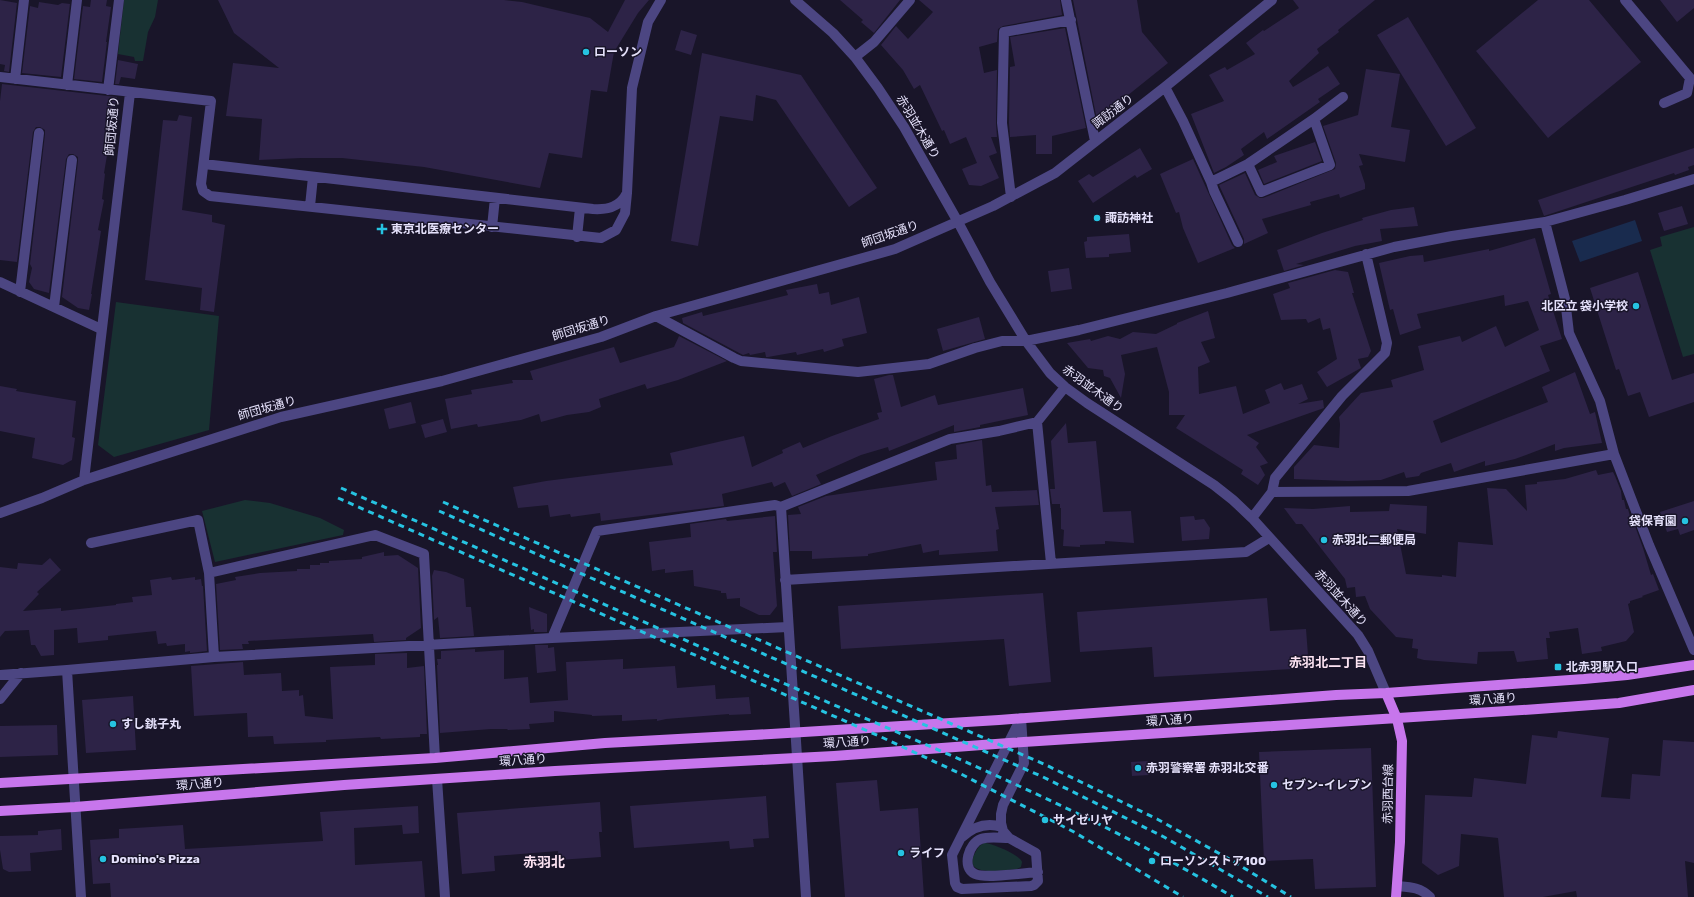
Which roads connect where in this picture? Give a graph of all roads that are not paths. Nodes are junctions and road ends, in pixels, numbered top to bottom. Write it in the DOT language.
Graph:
graph roads {
  1 [pos="24,0"];
  2 [pos="77,0"];
  3 [pos="119,0"];
  4 [pos="661,0"];
  5 [pos="795,0"];
  6 [pos="910,0"];
  7 [pos="1066,0"];
  8 [pos="1270,0"];
  9 [pos="1625,0"];
  10 [pos="1071,20"];
  11 [pos="855,57"];
  12 [pos="0,77"];
  13 [pos="15,79"];
  14 [pos="67,85"];
  15 [pos="1165,87"];
  16 [pos="108,90"];
  17 [pos="130,92"];
  18 [pos="1343,97"];
  19 [pos="1664,103"];
  20 [pos="1314,120"];
  21 [pos="40,134"];
  22 [pos="1095,141"];
  23 [pos="72,160"];
  24 [pos="204,164"];
  25 [pos="1248,164"];
  26 [pos="313,177"];
  27 [pos="1694,179"];
  28 [pos="1211,182"];
  29 [pos="628,193"];
  30 [pos="1011,197"];
  31 [pos="495,198"];
  32 [pos="310,206"];
  33 [pos="580,208"];
  34 [pos="958,222"];
  35 [pos="1545,222"];
  36 [pos="492,227"];
  37 [pos="577,237"];
  38 [pos="1238,242"];
  39 [pos="1366,254"];
  40 [pos="0,282"];
  41 [pos="20,292"];
  42 [pos="54,307"];
  43 [pos="656,316"];
  44 [pos="101,329"];
  45 [pos="1026,341"];
  46 [pos="1065,387"];
  47 [pos="1037,422"];
  48 [pos="1614,454"];
  49 [pos="85,477"];
  50 [pos="1272,492"];
  51 [pos="781,507"];
  52 [pos="0,513"];
  53 [pos="1252,518"];
  54 [pos="1269,538"];
  55 [pos="91,543"];
  56 [pos="1051,563"];
  57 [pos="208,573"];
  58 [pos="785,580"];
  59 [pos="788,627"];
  60 [pos="552,638"];
  61 [pos="428,646"];
  62 [pos="1694,650"];
  63 [pos="214,657"];
  64 [pos="1694,665"];
  65 [pos="67,670"];
  66 [pos="21,673"];
  67 [pos="0,675"];
  68 [pos="1694,690"];
  69 [pos="1386,693"];
  70 [pos="0,699"];
  71 [pos="1021,718"];
  72 [pos="1397,719"];
  73 [pos="795,733"];
  74 [pos="1023,742"];
  75 [pos="1009,743"];
  76 [pos="435,758"];
  77 [pos="797,758"];
  78 [pos="74,778"];
  79 [pos="437,779"];
  80 [pos="0,783"];
  81 [pos="75,808"];
  82 [pos="0,811"];
  83 [pos="1002,827"];
  84 [pos="1009,838"];
  85 [pos="960,839"];
  86 [pos="1038,872"];
  87 [pos="1397,886"];
  88 [pos="82,897"];
  89 [pos="445,897"];
  90 [pos="806,897"];
  91 [pos="1396,897"];
  92 [pos="1430,897"];
  1 -- 13 [label="street"];
  2 -- 14 [label="street"];
  3 -- 16 [label="street"];
  4 -- 29 [label="street"];
  5 -- 11 [label="street, 赤羽並木通り"];
  6 -- 11 [label="street"];
  7 -- 10 [label="street"];
  8 -- 15 [label="street, 諏訪通り"];
  9 -- 19 [label="street"];
  10 -- 22 [label="street"];
  10 -- 30 [label="street"];
  11 -- 34 [label="street, 赤羽並木通り"];
  12 -- 13 [label="street, 師団坂通り"];
  13 -- 14 [label="street, 師団坂通り"];
  14 -- 16 [label="street, 師団坂通り"];
  15 -- 22 [label="street, 諏訪通り"];
  15 -- 28 [label="street"];
  16 -- 17 [label="street, 師団坂通り"];
  17 -- 24 [label="street"];
  17 -- 44 [label="street, 師団坂通り"];
  18 -- 20 [label="street"];
  20 -- 25 [label="street"];
  20 -- 25 [label="street"];
  21 -- 41 [label="street"];
  22 -- 30 [label="street, 諏訪通り"];
  23 -- 42 [label="street"];
  24 -- 26 [label="street"];
  24 -- 32 [label="street"];
  25 -- 28 [label="street"];
  26 -- 31 [label="street"];
  26 -- 32 [label="street"];
  27 -- 35 [label="street"];
  28 -- 38 [label="street"];
  29 -- 33 [label="street"];
  29 -- 37 [label="street"];
  30 -- 34 [label="street, 諏訪通り"];
  31 -- 33 [label="street"];
  31 -- 36 [label="street"];
  32 -- 36 [label="street"];
  33 -- 37 [label="street"];
  34 -- 43 [label="street, 師団坂通り"];
  34 -- 45 [label="street, 赤羽並木通り"];
  35 -- 39 [label="street"];
  35 -- 48 [label="street"];
  36 -- 37 [label="street"];
  39 -- 45 [label="street"];
  39 -- 50 [label="street"];
  40 -- 41 [label="street"];
  41 -- 42 [label="street"];
  42 -- 44 [label="street"];
  43 -- 45 [label="street"];
  43 -- 49 [label="street, 師団坂通り"];
  44 -- 49 [label="street, 師団坂通り"];
  45 -- 46 [label="street, 赤羽並木通り"];
  46 -- 47 [label="street"];
  46 -- 53 [label="street, 赤羽並木通り"];
  47 -- 51 [label="street"];
  47 -- 56 [label="street"];
  48 -- 50 [label="street"];
  48 -- 62 [label="street"];
  49 -- 52 [label="street"];
  50 -- 53 [label="street"];
  51 -- 58 [label="street"];
  51 -- 60 [label="street"];
  53 -- 54 [label="street, 赤羽並木通り"];
  54 -- 56 [label="street"];
  54 -- 69 [label="street, 赤羽並木通り"];
  55 -- 57 [label="street"];
  56 -- 58 [label="street"];
  57 -- 61 [label="street"];
  57 -- 63 [label="street"];
  58 -- 59 [label="street"];
  59 -- 60 [label="street"];
  59 -- 73 [label="street"];
  60 -- 61 [label="street"];
  61 -- 63 [label="street"];
  61 -- 76 [label="street"];
  63 -- 65 [label="street"];
  64 -- 69 [label="main road, 環八通り"];
  65 -- 66 [label="street"];
  65 -- 78 [label="street"];
  66 -- 67 [label="street"];
  66 -- 70 [label="street"];
  68 -- 72 [label="main road, 環八通り"];
  69 -- 71 [label="main road, 環八通り"];
  69 -- 72 [label="main road, 赤羽西台線"];
  71 -- 73 [label="main road, 環八通り"];
  71 -- 74 [label="street"];
  71 -- 75 [label="street"];
  72 -- 74 [label="main road, 環八通り"];
  72 -- 87 [label="main road, 赤羽西台線"];
  73 -- 76 [label="main road, 環八通り"];
  73 -- 77 [label="street"];
  74 -- 75 [label="main road, 環八通り"];
  74 -- 83 [label="street"];
  75 -- 77 [label="main road, 環八通り"];
  75 -- 85 [label="street"];
  76 -- 78 [label="main road, 環八通り"];
  77 -- 79 [label="main road, 環八通り"];
  77 -- 90 [label="street"];
  78 -- 80 [label="main road, 環八通り"];
  78 -- 81 [label="street"];
  79 -- 81 [label="main road, 環八通り"];
  79 -- 89 [label="street"];
  81 -- 82 [label="main road, 環八通り"];
  81 -- 88 [label="street"];
  83 -- 84 [label="street"];
  83 -- 85 [label="street"];
  84 -- 86 [label="street"];
  84 -- 86 [label="street"];
  85 -- 86 [label="street"];
  87 -- 91 [label="main road, 赤羽西台線"];
  87 -- 92 [label="street"];
}
